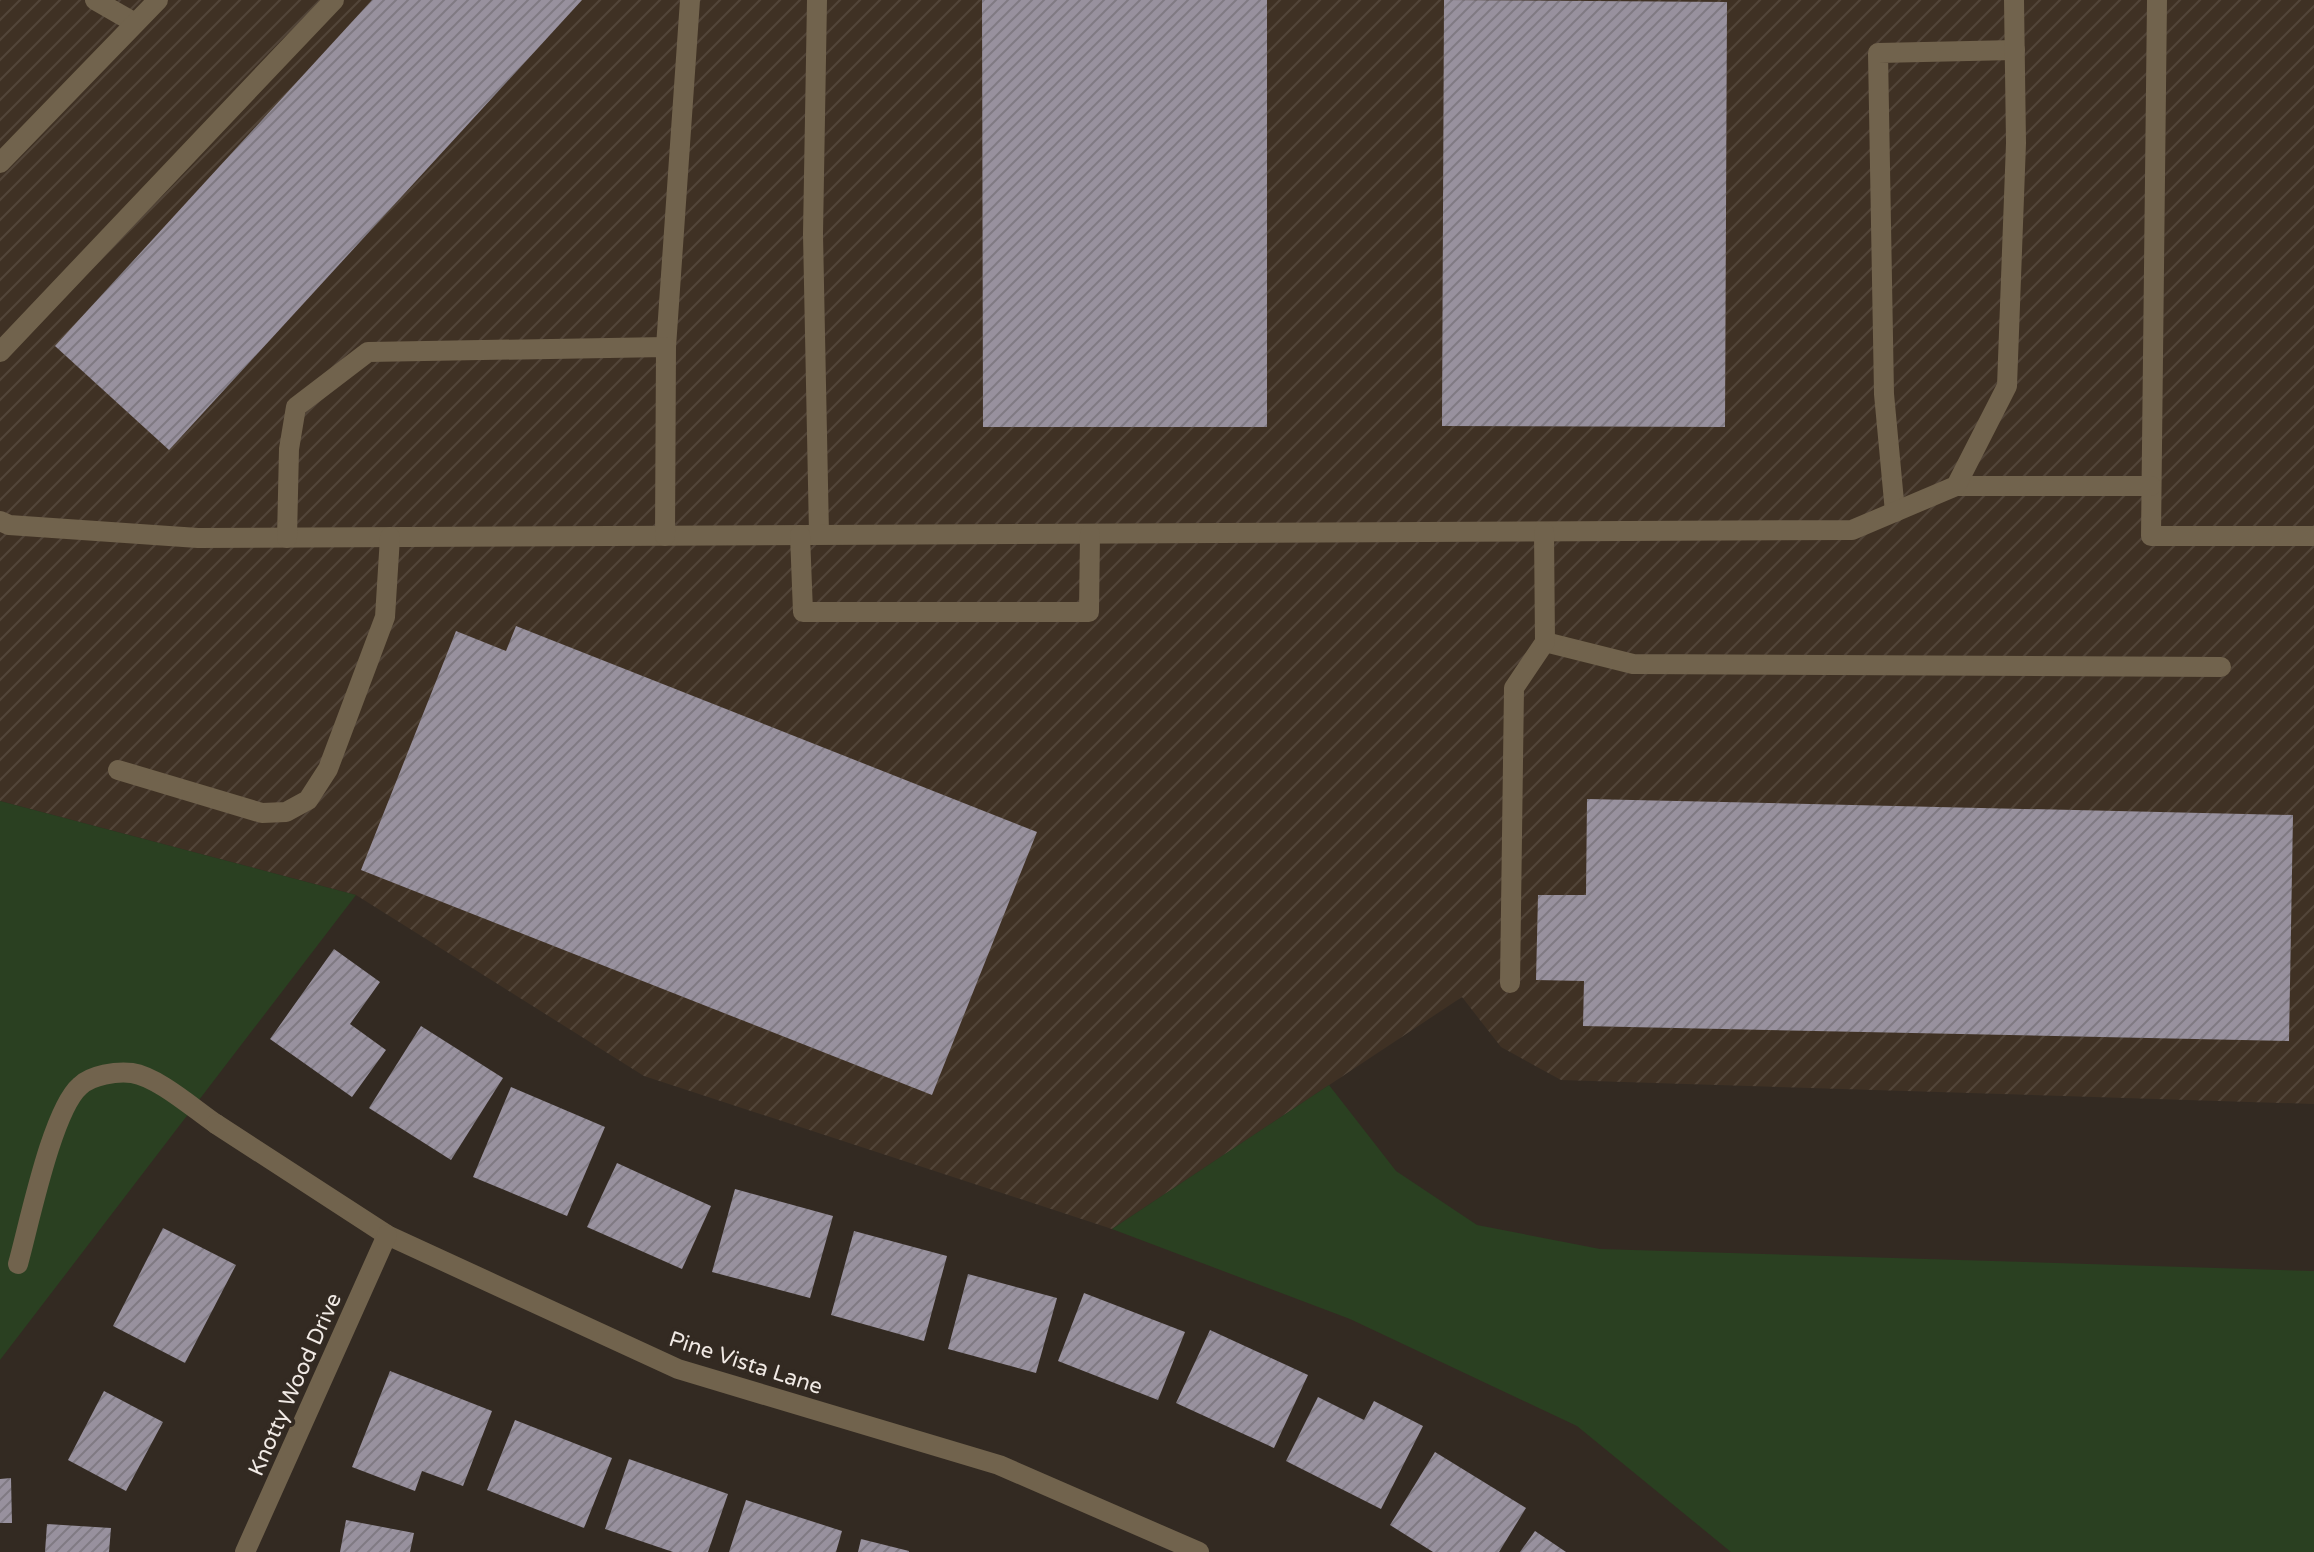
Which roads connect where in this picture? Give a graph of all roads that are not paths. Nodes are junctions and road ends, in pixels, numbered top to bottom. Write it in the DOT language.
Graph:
graph roads {
  1 [pos="95,0"];
  2 [pos="158,0"];
  3 [pos="334,0"];
  4 [pos="690,0"];
  5 [pos="817,0"];
  6 [pos="2014,0"];
  7 [pos="2157,0"];
  8 [pos="135,23"];
  9 [pos="2015,50"];
  10 [pos="0,162"];
  11 [pos="666,347"];
  12 [pos="0,352"];
  13 [pos="1956,486"];
  14 [pos="2151,486"];
  15 [pos="1895,512"];
  16 [pos="0,521"];
  17 [pos="1544,532"];
  18 [pos="809,534"];
  19 [pos="1090,534"];
  20 [pos="665,536"];
  21 [pos="2314,536"];
  22 [pos="390,537"];
  23 [pos="287,538"];
  24 [pos="1545,642"];
  25 [pos="2221,667"];
  26 [pos="118,770"];
  27 [pos="1510,983"];
  28 [pos="387,1235"];
  29 [pos="18,1264"];
  30 [pos="245,1552"];
  31 [pos="1199,1552"];
  1 -- 8 [label="street"];
  2 -- 8 [label="street"];
  3 -- 12 [label="street"];
  4 -- 11 [label="street"];
  5 -- 18 [label="street"];
  6 -- 9 [label="street"];
  7 -- 14 [label="street"];
  8 -- 10 [label="street"];
  9 -- 13 [label="street"];
  9 -- 15 [label="street"];
  11 -- 20 [label="street"];
  11 -- 23 [label="street"];
  13 -- 14 [label="street"];
  13 -- 15 [label="street"];
  14 -- 21 [label="street"];
  15 -- 17 [label="street"];
  16 -- 23 [label="street"];
  17 -- 19 [label="street"];
  17 -- 24 [label="street"];
  18 -- 19 [label="street"];
  18 -- 19 [label="street"];
  18 -- 20 [label="street"];
  20 -- 22 [label="street"];
  22 -- 23 [label="street"];
  22 -- 26 [label="street"];
  24 -- 25 [label="street"];
  24 -- 27 [label="street"];
  28 -- 29 [label="street, Pine Vista Lane"];
  28 -- 30 [label="street, Knotty Wood Drive"];
  28 -- 31 [label="street, Pine Vista Lane"];
}
